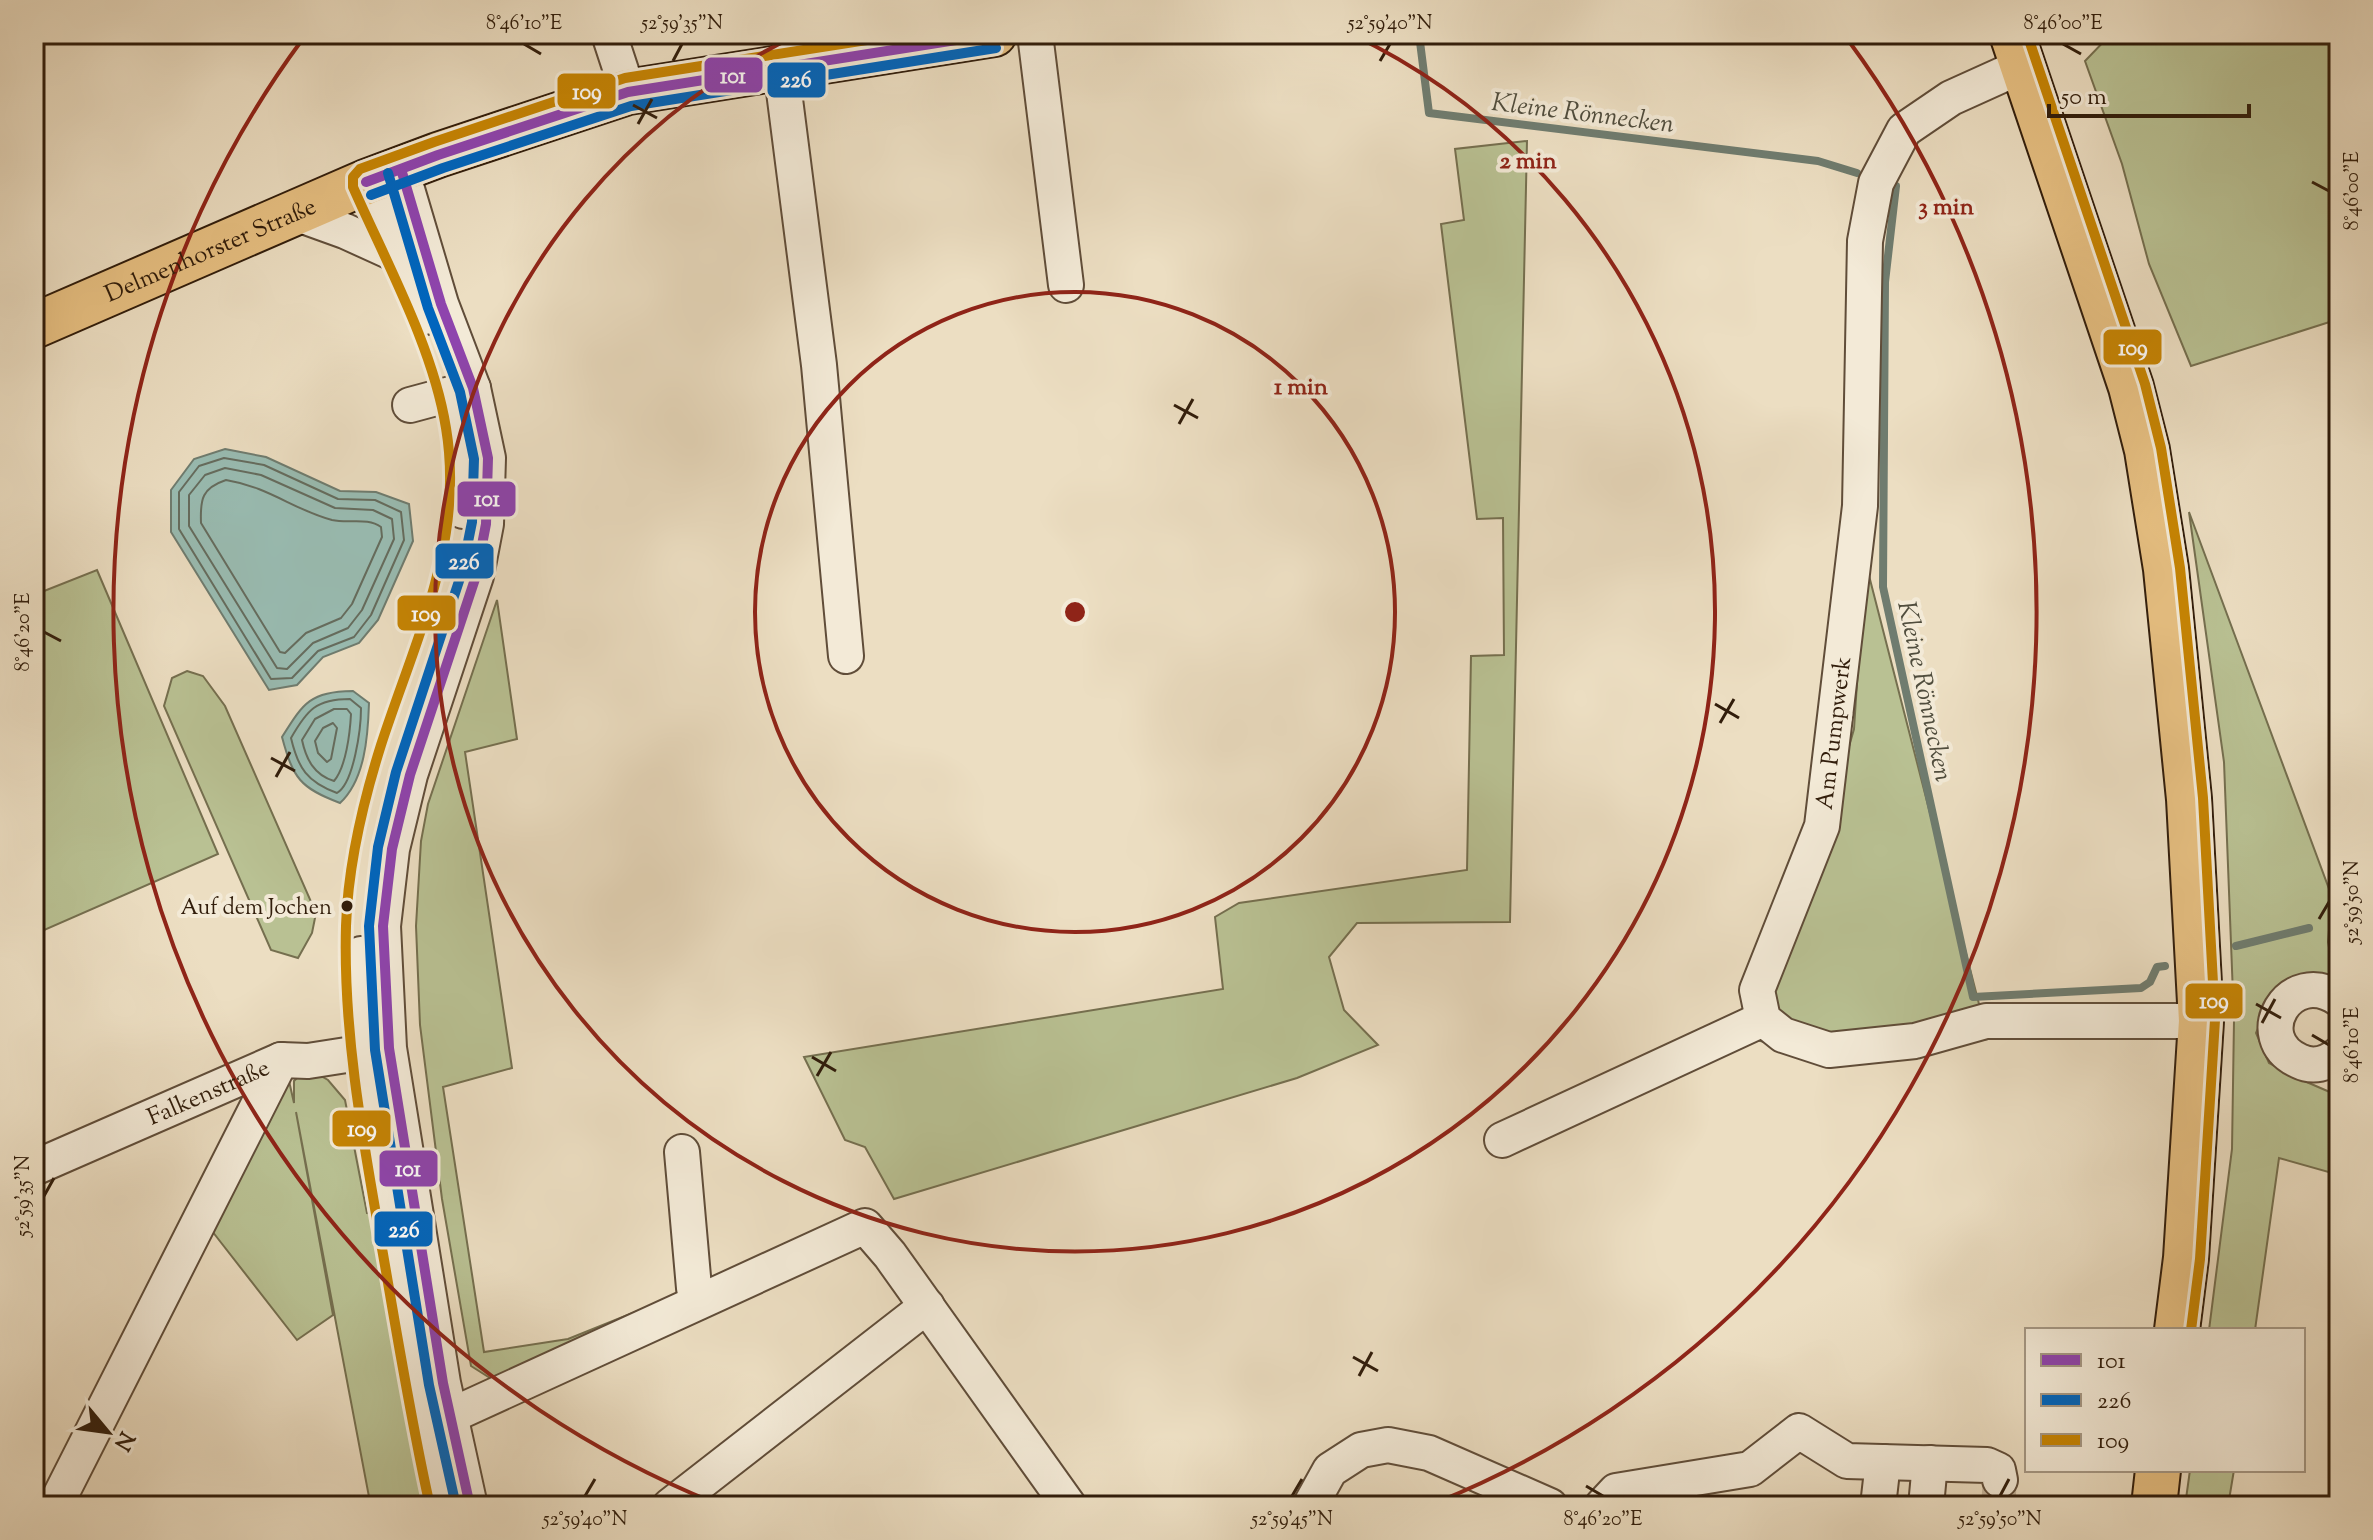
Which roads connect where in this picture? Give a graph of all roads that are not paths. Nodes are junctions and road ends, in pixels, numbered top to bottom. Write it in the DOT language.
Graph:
graph roads {
  1 [pos="609,34"];
  2 [pos="994,34"];
  3 [pos="1035,34"];
  4 [pos="2018,50"];
  5 [pos="781,68"];
  6 [pos="628,92"];
  7 [pos="384,176"];
  8 [pos="295,213"];
  9 [pos="400,256"];
  10 [pos="1066,285"];
  11 [pos="34,326"];
  12 [pos="463,390"];
  13 [pos="410,405"];
  14 [pos="846,656"];
  15 [pos="2339,999"];
  16 [pos="1763,1019"];
  17 [pos="2201,1021"];
  18 [pos="377,1050"];
  19 [pos="2338,1056"];
  20 [pos="281,1060"];
  21 [pos="1502,1140"];
  22 [pos="682,1152"];
  23 [pos="34,1168"];
  24 [pos="698,1302"];
  25 [pos="927,1306"];
  26 [pos="2177,1328"];
  27 [pos="450,1416"];
  28 [pos="1883,1462"];
  29 [pos="1930,1463"];
  30 [pos="2158,1472"];
  31 [pos="2000,1480"];
  32 [pos="55,1506"];
  33 [pos="444,1506"];
  34 [pos="470,1506"];
  35 [pos="670,1506"];
  36 [pos="1069,1506"];
  37 [pos="1310,1506"];
  38 [pos="1550,1506"];
  39 [pos="1602,1506"];
  40 [pos="1878,1506"];
  41 [pos="1926,1506"];
  42 [pos="2154,1506"];
  1 -- 6 [label="street"];
  2 -- 5 [label="main road, Delmenhorster Straße"];
  3 -- 10 [label="street"];
  4 -- 16 [label="street, Am Pumpwerk"];
  4 -- 17 [label="main road"];
  5 -- 6 [label="main road, Delmenhorster Straße"];
  5 -- 14 [label="street"];
  6 -- 7 [label="main road, Delmenhorster Straße"];
  7 -- 8 [label="main road, Delmenhorster Straße"];
  7 -- 9 [label="street"];
  7 -- 12 [label="street"];
  8 -- 9 [label="street"];
  8 -- 11 [label="main road, Delmenhorster Straße"];
  9 -- 12 [label="street"];
  12 -- 13 [label="street"];
  12 -- 18 [label="street"];
  15 -- 19 [label="street"];
  16 -- 17 [label="street"];
  16 -- 21 [label="street"];
  17 -- 26 [label="main road"];
  18 -- 20 [label="street, Falkenstraße"];
  18 -- 27 [label="street"];
  18 -- 33 [label="street"];
  20 -- 23 [label="street, Falkenstraße"];
  20 -- 32 [label="street"];
  22 -- 24 [label="street"];
  24 -- 25 [label="street"];
  24 -- 27 [label="street"];
  25 -- 35 [label="street"];
  25 -- 36 [label="street"];
  27 -- 34 [label="street"];
  28 -- 29 [label="street"];
  28 -- 39 [label="street"];
  28 -- 40 [label="street"];
  29 -- 31 [label="street"];
  29 -- 41 [label="street"];
  30 -- 42 [label="main road"];
  37 -- 38 [label="street"];
}
